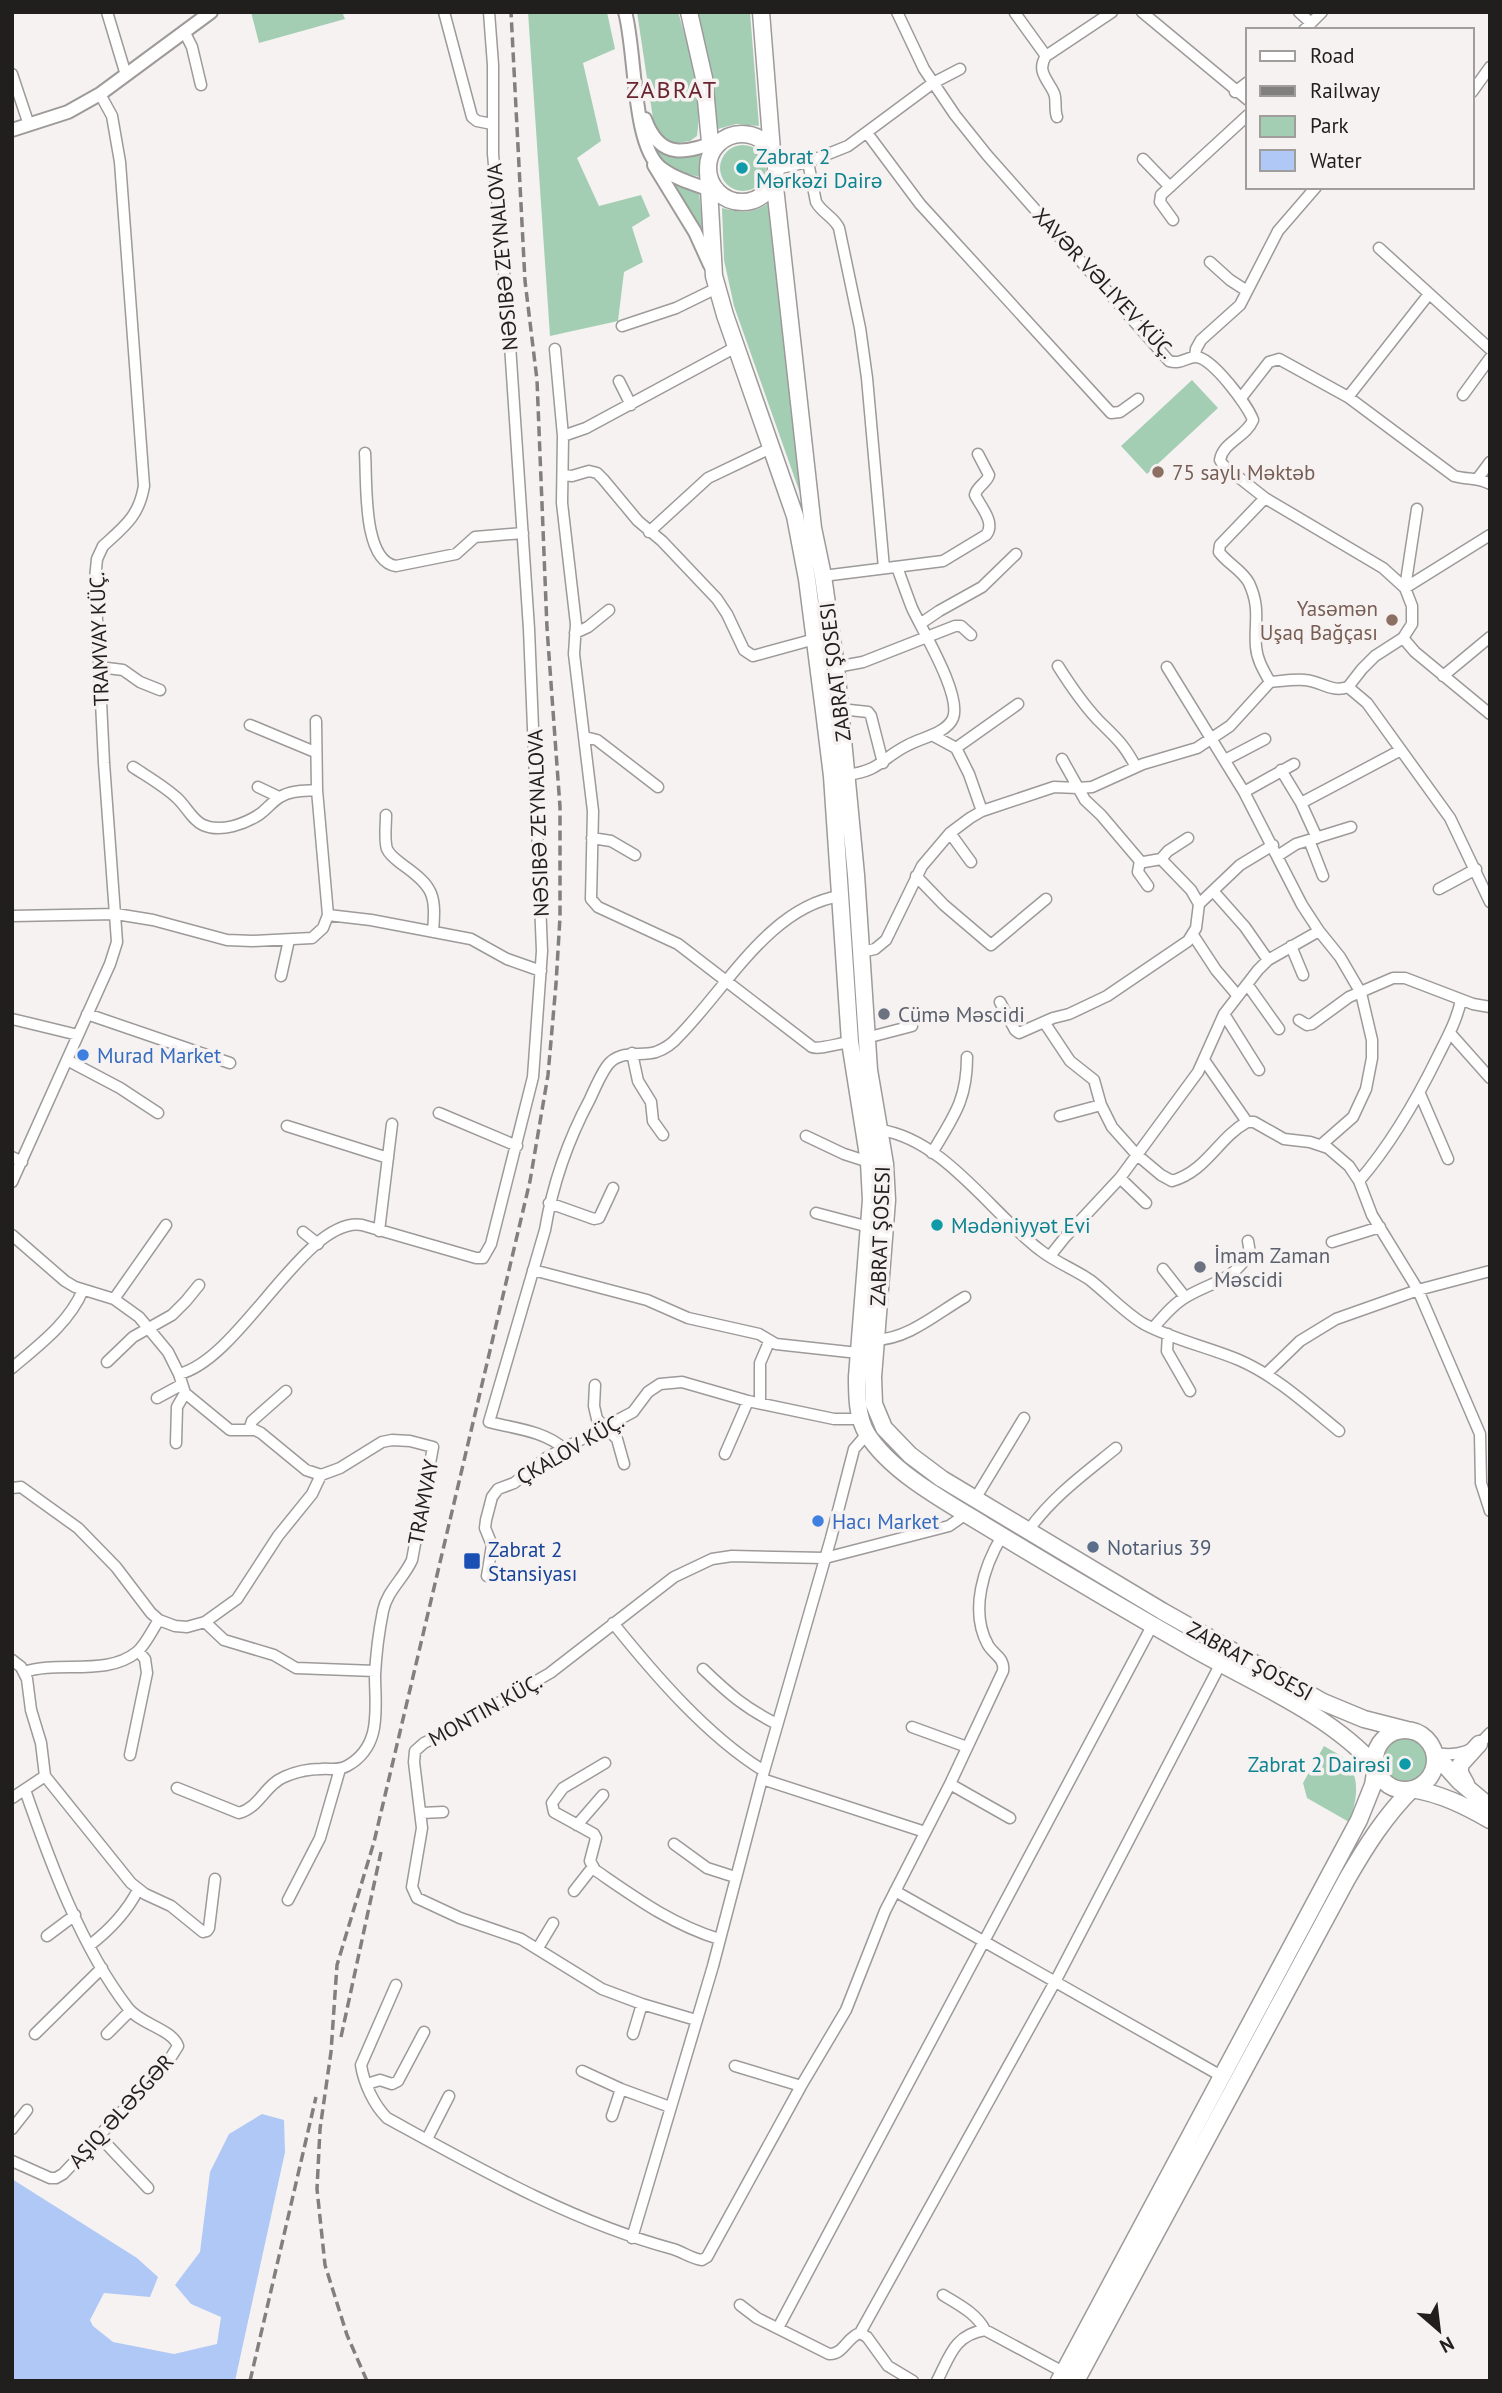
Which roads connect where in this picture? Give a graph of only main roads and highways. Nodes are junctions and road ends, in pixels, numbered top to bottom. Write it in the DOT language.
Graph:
graph roads {
  1 [pos="689,12"];
  2 [pos="761,12"];
  3 [pos="715,145"];
  4 [pos="772,151"];
  5 [pos="775,174"];
  6 [pos="715,192"];
  7 [pos="853,952"];
  8 [pos="858,1040"];
  9 [pos="1407,1730"];
  10 [pos="1485,1739"];
  11 [pos="1434,1753"];
  12 [pos="1376,1767"];
  13 [pos="1412,1789"];
  14 [pos="1471,1792"];
  15 [pos="1490,1807"];
  16 [pos="1490,1820"];
  17 [pos="1066,2378"];
  1 -- 3 [label="main road"];
  2 -- 4 [label="main road"];
  3 -- 4 [label="main road"];
  3 -- 6 [label="main road"];
  4 -- 5 [label="main road"];
  5 -- 6 [label="main road"];
  5 -- 7 [label="main road, ZABRAT ŞOSESI"];
  6 -- 7 [label="main road, ZABRAT ŞOSESI"];
  7 -- 8 [label="main road, ZABRAT ŞOSESI"];
  8 -- 9 [label="main road, ZABRAT ŞOSESI"];
  8 -- 12 [label="main road, ZABRAT ŞOSESI"];
  9 -- 11 [label="main road"];
  9 -- 12 [label="main road"];
  10 -- 14 [label="main road"];
  11 -- 13 [label="main road"];
  11 -- 14 [label="main road"];
  12 -- 13 [label="main road"];
  12 -- 17 [label="main road"];
  13 -- 16 [label="main road"];
  13 -- 17 [label="main road"];
  14 -- 15 [label="main road"];
}
